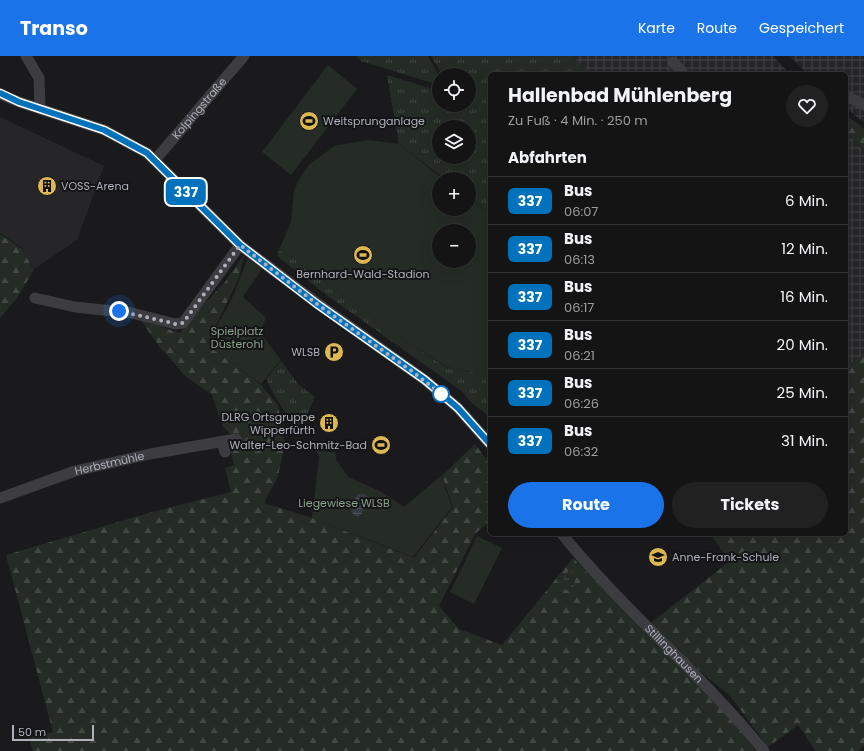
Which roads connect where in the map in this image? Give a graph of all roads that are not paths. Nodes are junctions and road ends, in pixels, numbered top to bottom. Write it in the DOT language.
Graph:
graph roads {
  1 [pos="26,56"];
  2 [pos="244,56"];
  3 [pos="673,62"];
  4 [pos="682,72"];
  5 [pos="0,94"];
  6 [pos="848,97"];
  7 [pos="864,105"];
  8 [pos="40,109"];
  9 [pos="155,160"];
  10 [pos="240,245"];
  11 [pos="35,298"];
  12 [pos="236,438"];
  13 [pos="222,441"];
  14 [pos="488,442"];
  15 [pos="225,452"];
  16 [pos="0,498"];
  17 [pos="564,536"];
  18 [pos="764,751"];
  1 -- 8 [label="street"];
  2 -- 9 [label="street, Kolpingstraße"];
  3 -- 4 [label="street"];
  5 -- 8 [label="street"];
  6 -- 7 [label="street"];
  8 -- 9 [label="street"];
  9 -- 10 [label="street"];
  10 -- 11 [label="street"];
  10 -- 14 [label="street"];
  12 -- 13 [label="street, Herbstmühle"];
  13 -- 15 [label="street"];
  13 -- 16 [label="street, Herbstmühle"];
  17 -- 18 [label="street, Stillinghausen"];
}
